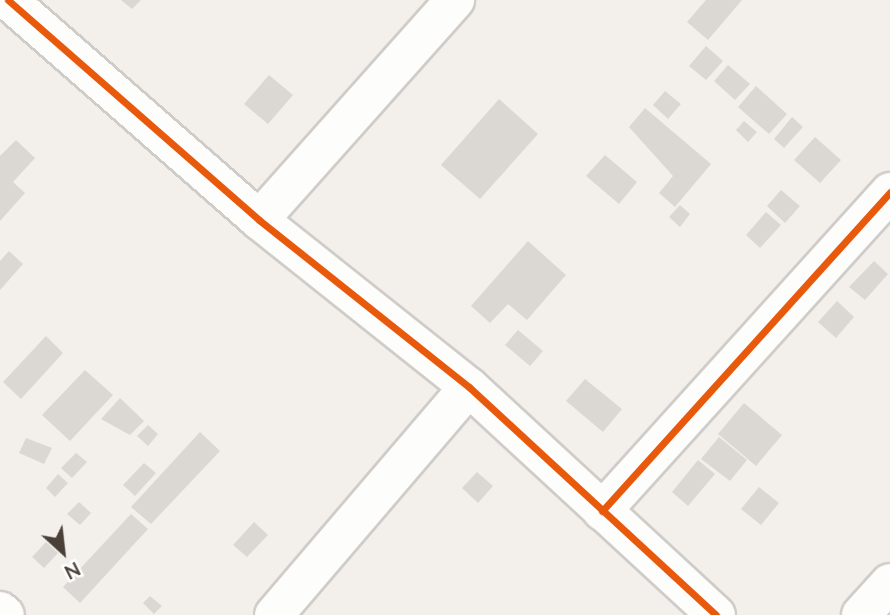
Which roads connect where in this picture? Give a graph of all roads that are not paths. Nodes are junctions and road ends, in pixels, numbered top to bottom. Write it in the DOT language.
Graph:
graph roads {
  1 [pos="8,0"];
  2 [pos="455,0"];
  3 [pos="890,192"];
  4 [pos="259,220"];
  5 [pos="469,387"];
  6 [pos="601,511"];
  7 [pos="890,583"];
  8 [pos="0,611"];
  9 [pos="5,615"];
  10 [pos="274,615"];
  11 [pos="716,615"];
  12 [pos="861,615"];
  1 -- 4 [label="street"];
  2 -- 4 [label="street"];
  3 -- 6 [label="street"];
  4 -- 5 [label="street"];
  5 -- 6 [label="street"];
  5 -- 10 [label="street"];
  6 -- 11 [label="street"];
  7 -- 12 [label="street"];
  8 -- 9 [label="street"];
}
